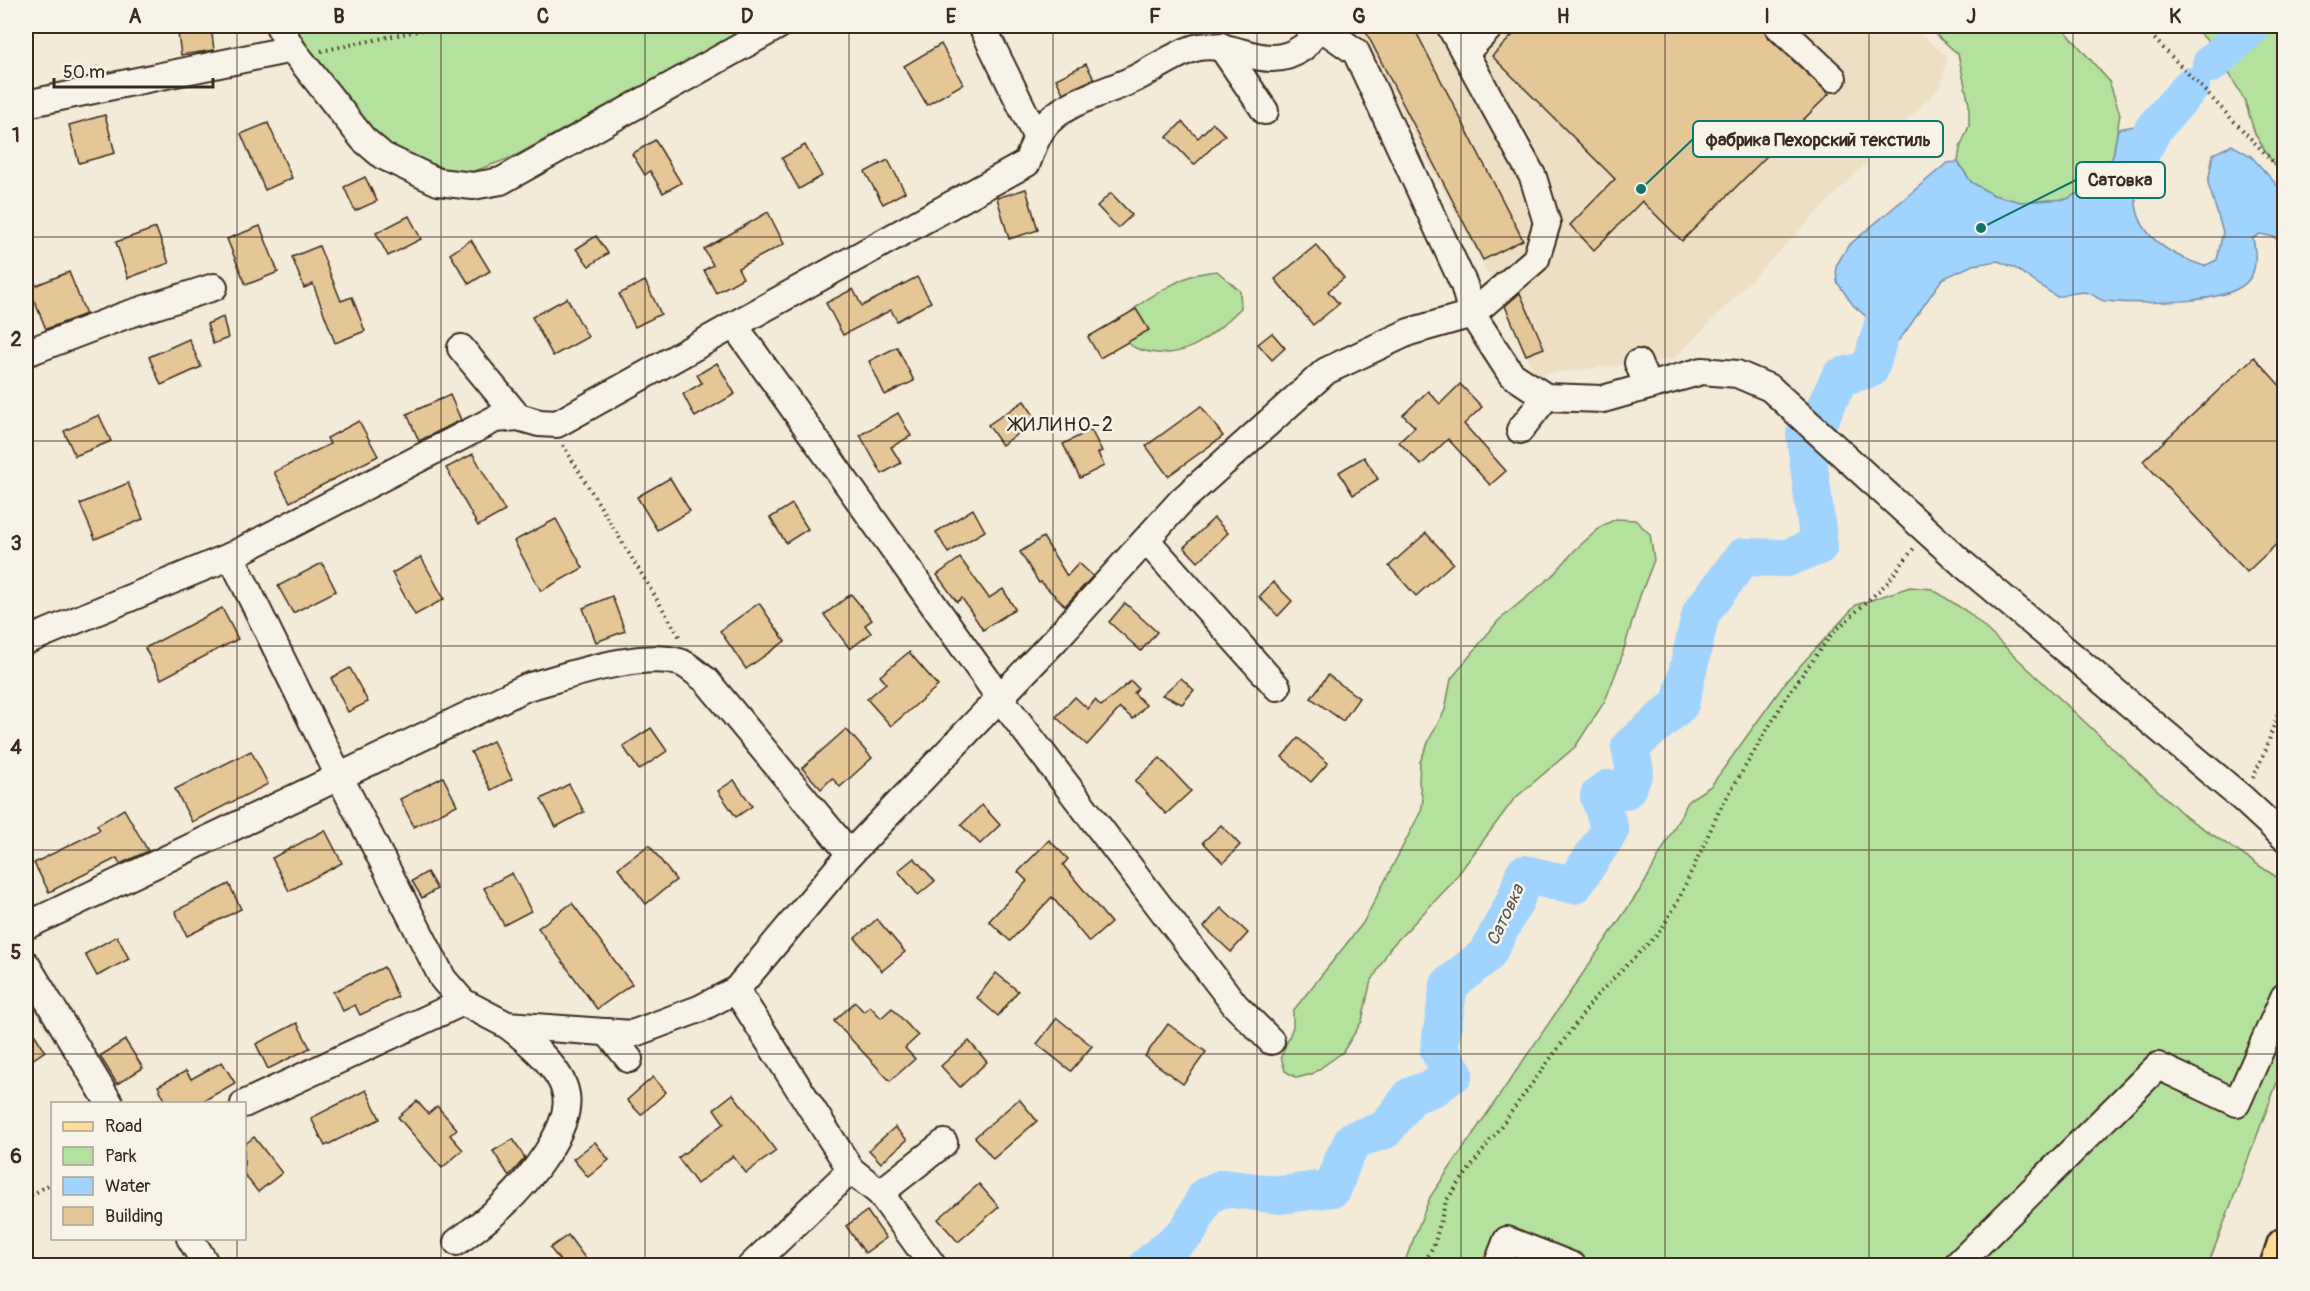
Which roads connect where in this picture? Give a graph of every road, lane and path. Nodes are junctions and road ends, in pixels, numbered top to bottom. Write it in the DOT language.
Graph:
graph roads {
  1 [pos="279,26"];
  2 [pos="441,26"];
  3 [pos="778,26"];
  4 [pos="982,26"];
  5 [pos="1318,26"];
  6 [pos="1449,26"];
  7 [pos="1491,26"];
  8 [pos="1778,26"];
  9 [pos="2142,26"];
  10 [pos="1221,46"];
  11 [pos="295,53"];
  12 [pos="1465,53"];
  13 [pos="1833,78"];
  14 [pos="26,104"];
  15 [pos="1265,111"];
  16 [pos="1036,138"];
  17 [pos="2284,173"];
  18 [pos="214,287"];
  19 [pos="1472,314"];
  20 [pos="734,325"];
  21 [pos="461,348"];
  22 [pos="26,353"];
  23 [pos="1638,363"];
  24 [pos="1648,386"];
  25 [pos="1546,397"];
  26 [pos="518,417"];
  27 [pos="551,424"];
  28 [pos="1520,430"];
  29 [pos="1927,531"];
  30 [pos="1147,541"];
  31 [pos="231,556"];
  32 [pos="681,639"];
  33 [pos="26,641"];
  34 [pos="1276,687"];
  35 [pos="2284,694"];
  36 [pos="1000,698"];
  37 [pos="339,776"];
  38 [pos="2243,800"];
  39 [pos="2284,837"];
  40 [pos="850,854"];
  41 [pos="26,926"];
  42 [pos="26,964"];
  43 [pos="736,990"];
  44 [pos="2284,997"];
  45 [pos="464,1002"];
  46 [pos="507,1025"];
  47 [pos="607,1032"];
  48 [pos="1270,1041"];
  49 [pos="629,1059"];
  50 [pos="109,1102"];
  51 [pos="246,1103"];
  52 [pos="944,1143"];
  53 [pos="851,1170"];
  54 [pos="51,1185"];
  55 [pos="880,1193"];
  56 [pos="26,1198"];
  57 [pos="191,1240"];
  58 [pos="457,1242"];
  59 [pos="2284,1245"];
  60 [pos="207,1266"];
  61 [pos="751,1266"];
  62 [pos="933,1266"];
  63 [pos="1422,1266"];
  64 [pos="1497,1266"];
  65 [pos="1573,1266"];
  66 [pos="1956,1266"];
  67 [pos="2277,1266"];
  1 -- 11 [label="street"];
  2 -- 11 [label="path"];
  3 -- 11 [label="street"];
  4 -- 16 [label="street"];
  5 -- 10 [label="street"];
  5 -- 19 [label="street"];
  6 -- 12 [label="street"];
  7 -- 12 [label="street"];
  8 -- 13 [label="street"];
  9 -- 17 [label="path"];
  10 -- 15 [label="street"];
  10 -- 16 [label="street"];
  11 -- 14 [label="street"];
  12 -- 19 [label="street"];
  16 -- 20 [label="street"];
  18 -- 22 [label="street"];
  19 -- 25 [label="street"];
  19 -- 30 [label="street"];
  20 -- 27 [label="street"];
  20 -- 36 [label="street"];
  21 -- 26 [label="street"];
  23 -- 24 [label="street"];
  24 -- 25 [label="street"];
  24 -- 29 [label="street"];
  25 -- 28 [label="street"];
  26 -- 27 [label="street"];
  26 -- 31 [label="street"];
  27 -- 32 [label="path"];
  29 -- 38 [label="street"];
  29 -- 63 [label="path"];
  30 -- 34 [label="street"];
  30 -- 36 [label="street"];
  31 -- 33 [label="street"];
  31 -- 37 [label="street"];
  35 -- 38 [label="path"];
  36 -- 40 [label="street"];
  36 -- 48 [label="street"];
  37 -- 40 [label="street"];
  37 -- 41 [label="street"];
  37 -- 45 [label="street"];
  38 -- 39 [label="street"];
  40 -- 43 [label="street"];
  42 -- 50 [label="street"];
  43 -- 47 [label="street"];
  43 -- 53 [label="street"];
  44 -- 66 [label="street"];
  45 -- 46 [label="street"];
  45 -- 51 [label="street"];
  46 -- 47 [label="street"];
  46 -- 58 [label="street"];
  47 -- 49 [label="street"];
  52 -- 55 [label="street"];
  53 -- 55 [label="street"];
  53 -- 61 [label="street"];
  54 -- 56 [label="path"];
  55 -- 62 [label="street"];
  57 -- 60 [label="street"];
  59 -- 67 [label="main road"];
  64 -- 65 [label="street"];
}
